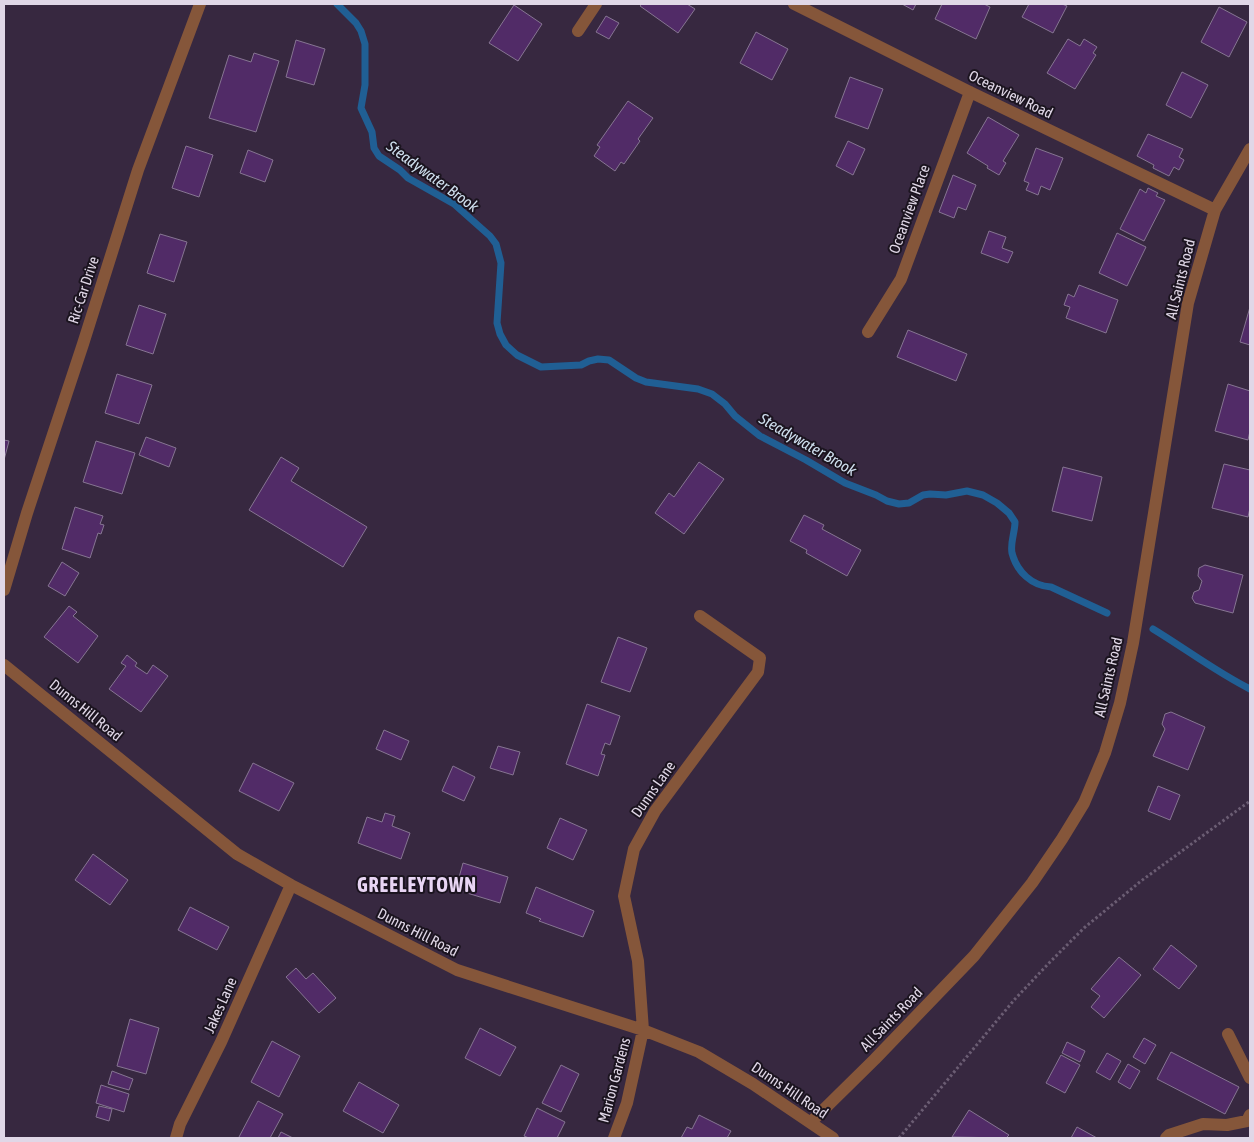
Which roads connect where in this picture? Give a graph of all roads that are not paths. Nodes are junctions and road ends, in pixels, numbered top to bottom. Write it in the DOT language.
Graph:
graph roads {
  1 [pos="200,4"];
  2 [pos="596,4"];
  3 [pos="794,4"];
  4 [pos="578,31"];
  5 [pos="970,92"];
  6 [pos="1250,149"];
  7 [pos="1215,210"];
  8 [pos="868,332"];
  9 [pos="4,590"];
  10 [pos="700,616"];
  11 [pos="4,664"];
  12 [pos="292,885"];
  13 [pos="644,1030"];
  14 [pos="1228,1034"];
  15 [pos="1250,1078"];
  16 [pos="1250,1115"];
  17 [pos="810,1122"];
  18 [pos="176,1138"];
  19 [pos="614,1138"];
  20 [pos="833,1138"];
  21 [pos="1166,1138"];
  1 -- 9 [label="street, Ric-Car Drive"];
  2 -- 4 [label="street"];
  3 -- 5 [label="street, Oceanview Road"];
  5 -- 7 [label="street, Oceanview Road"];
  5 -- 8 [label="street, Oceanview Place"];
  6 -- 7 [label="street, All Saints Road"];
  7 -- 17 [label="street, All Saints Road"];
  10 -- 13 [label="street, Dunns Lane"];
  11 -- 12 [label="street, Dunns Hill Road"];
  12 -- 13 [label="street, Dunns Hill Road"];
  12 -- 18 [label="street, Jakes Lane"];
  13 -- 17 [label="street, Dunns Hill Road"];
  13 -- 19 [label="street, Marion Gardens"];
  14 -- 15 [label="street"];
  16 -- 21 [label="street"];
  17 -- 20 [label="street, Dunns Hill Road"];
}
